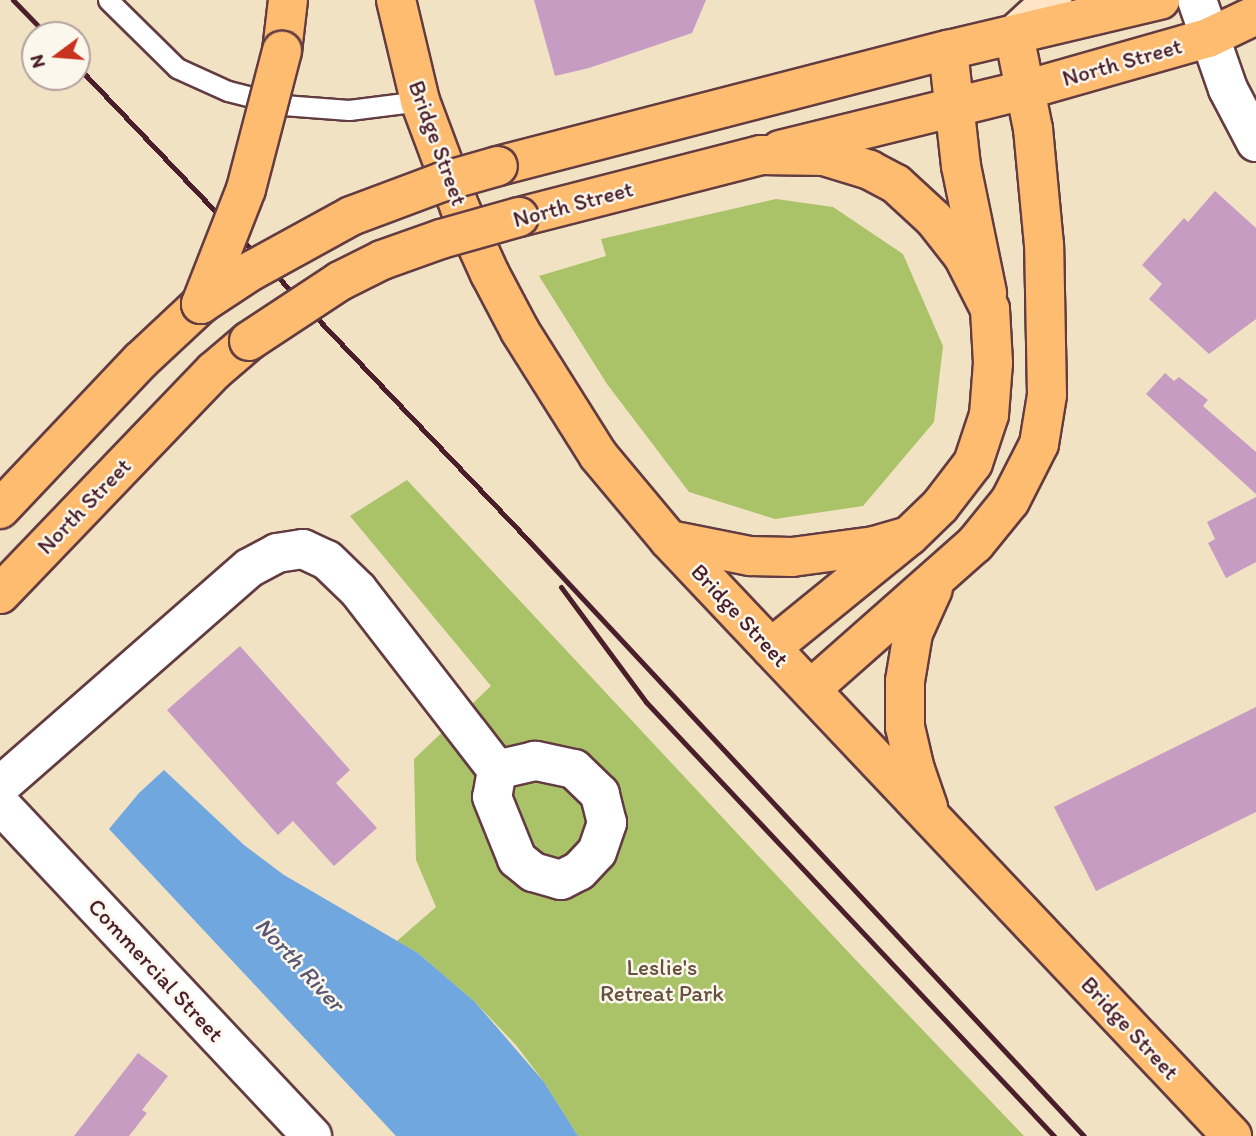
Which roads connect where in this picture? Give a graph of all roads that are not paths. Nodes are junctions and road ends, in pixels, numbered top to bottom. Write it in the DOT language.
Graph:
graph roads {
  1 [pos="108,0"];
  2 [pos="288,0"];
  3 [pos="396,0"];
  4 [pos="1052,0"];
  5 [pos="1160,0"];
  6 [pos="1197,0"];
  7 [pos="1256,15"];
  8 [pos="1014,35"];
  9 [pos="1208,38"];
  10 [pos="948,50"];
  11 [pos="1025,90"];
  12 [pos="420,102"];
  13 [pos="953,108"];
  14 [pos="1256,142"];
  15 [pos="761,155"];
  16 [pos="201,303"];
  17 [pos="990,309"];
  18 [pos="0,509"];
  19 [pos="909,536"];
  20 [pos="669,540"];
  21 [pos="936,581"];
  22 [pos="0,594"];
  23 [pos="771,648"];
  24 [pos="811,689"];
  25 [pos="497,770"];
  26 [pos="0,786"];
  27 [pos="0,804"];
  28 [pos="933,819"];
  29 [pos="312,1136"];
  30 [pos="1232,1136"];
  1 -- 12 [label="lane"];
  2 -- 16 [label="main road, bridge"];
  3 -- 12 [label="main road, Bridge Street"];
  4 -- 8 [label="street"];
  5 -- 8 [label="main road"];
  6 -- 9 [label="street"];
  7 -- 9 [label="main road, North Street"];
  8 -- 10 [label="main road"];
  8 -- 11 [label="main road"];
  9 -- 11 [label="main road, North Street"];
  9 -- 14 [label="street"];
  10 -- 13 [label="main road"];
  10 -- 16 [label="main road, bridge"];
  11 -- 13 [label="main road, North Street"];
  11 -- 21 [label="main road"];
  12 -- 20 [label="main road, Bridge Street"];
  13 -- 15 [label="main road, North Street"];
  13 -- 17 [label="main road"];
  15 -- 17 [label="main road"];
  15 -- 22 [label="main road, North Street, bridge"];
  16 -- 18 [label="main road"];
  17 -- 19 [label="main road"];
  19 -- 20 [label="main road"];
  19 -- 23 [label="main road"];
  20 -- 23 [label="main road, Bridge Street"];
  21 -- 24 [label="main road"];
  21 -- 28 [label="main road"];
  23 -- 24 [label="main road, Bridge Street"];
  24 -- 28 [label="main road, Bridge Street"];
  25 -- 26 [label="street"];
  27 -- 29 [label="street, Commercial Street"];
  28 -- 30 [label="main road, Bridge Street"];
}
